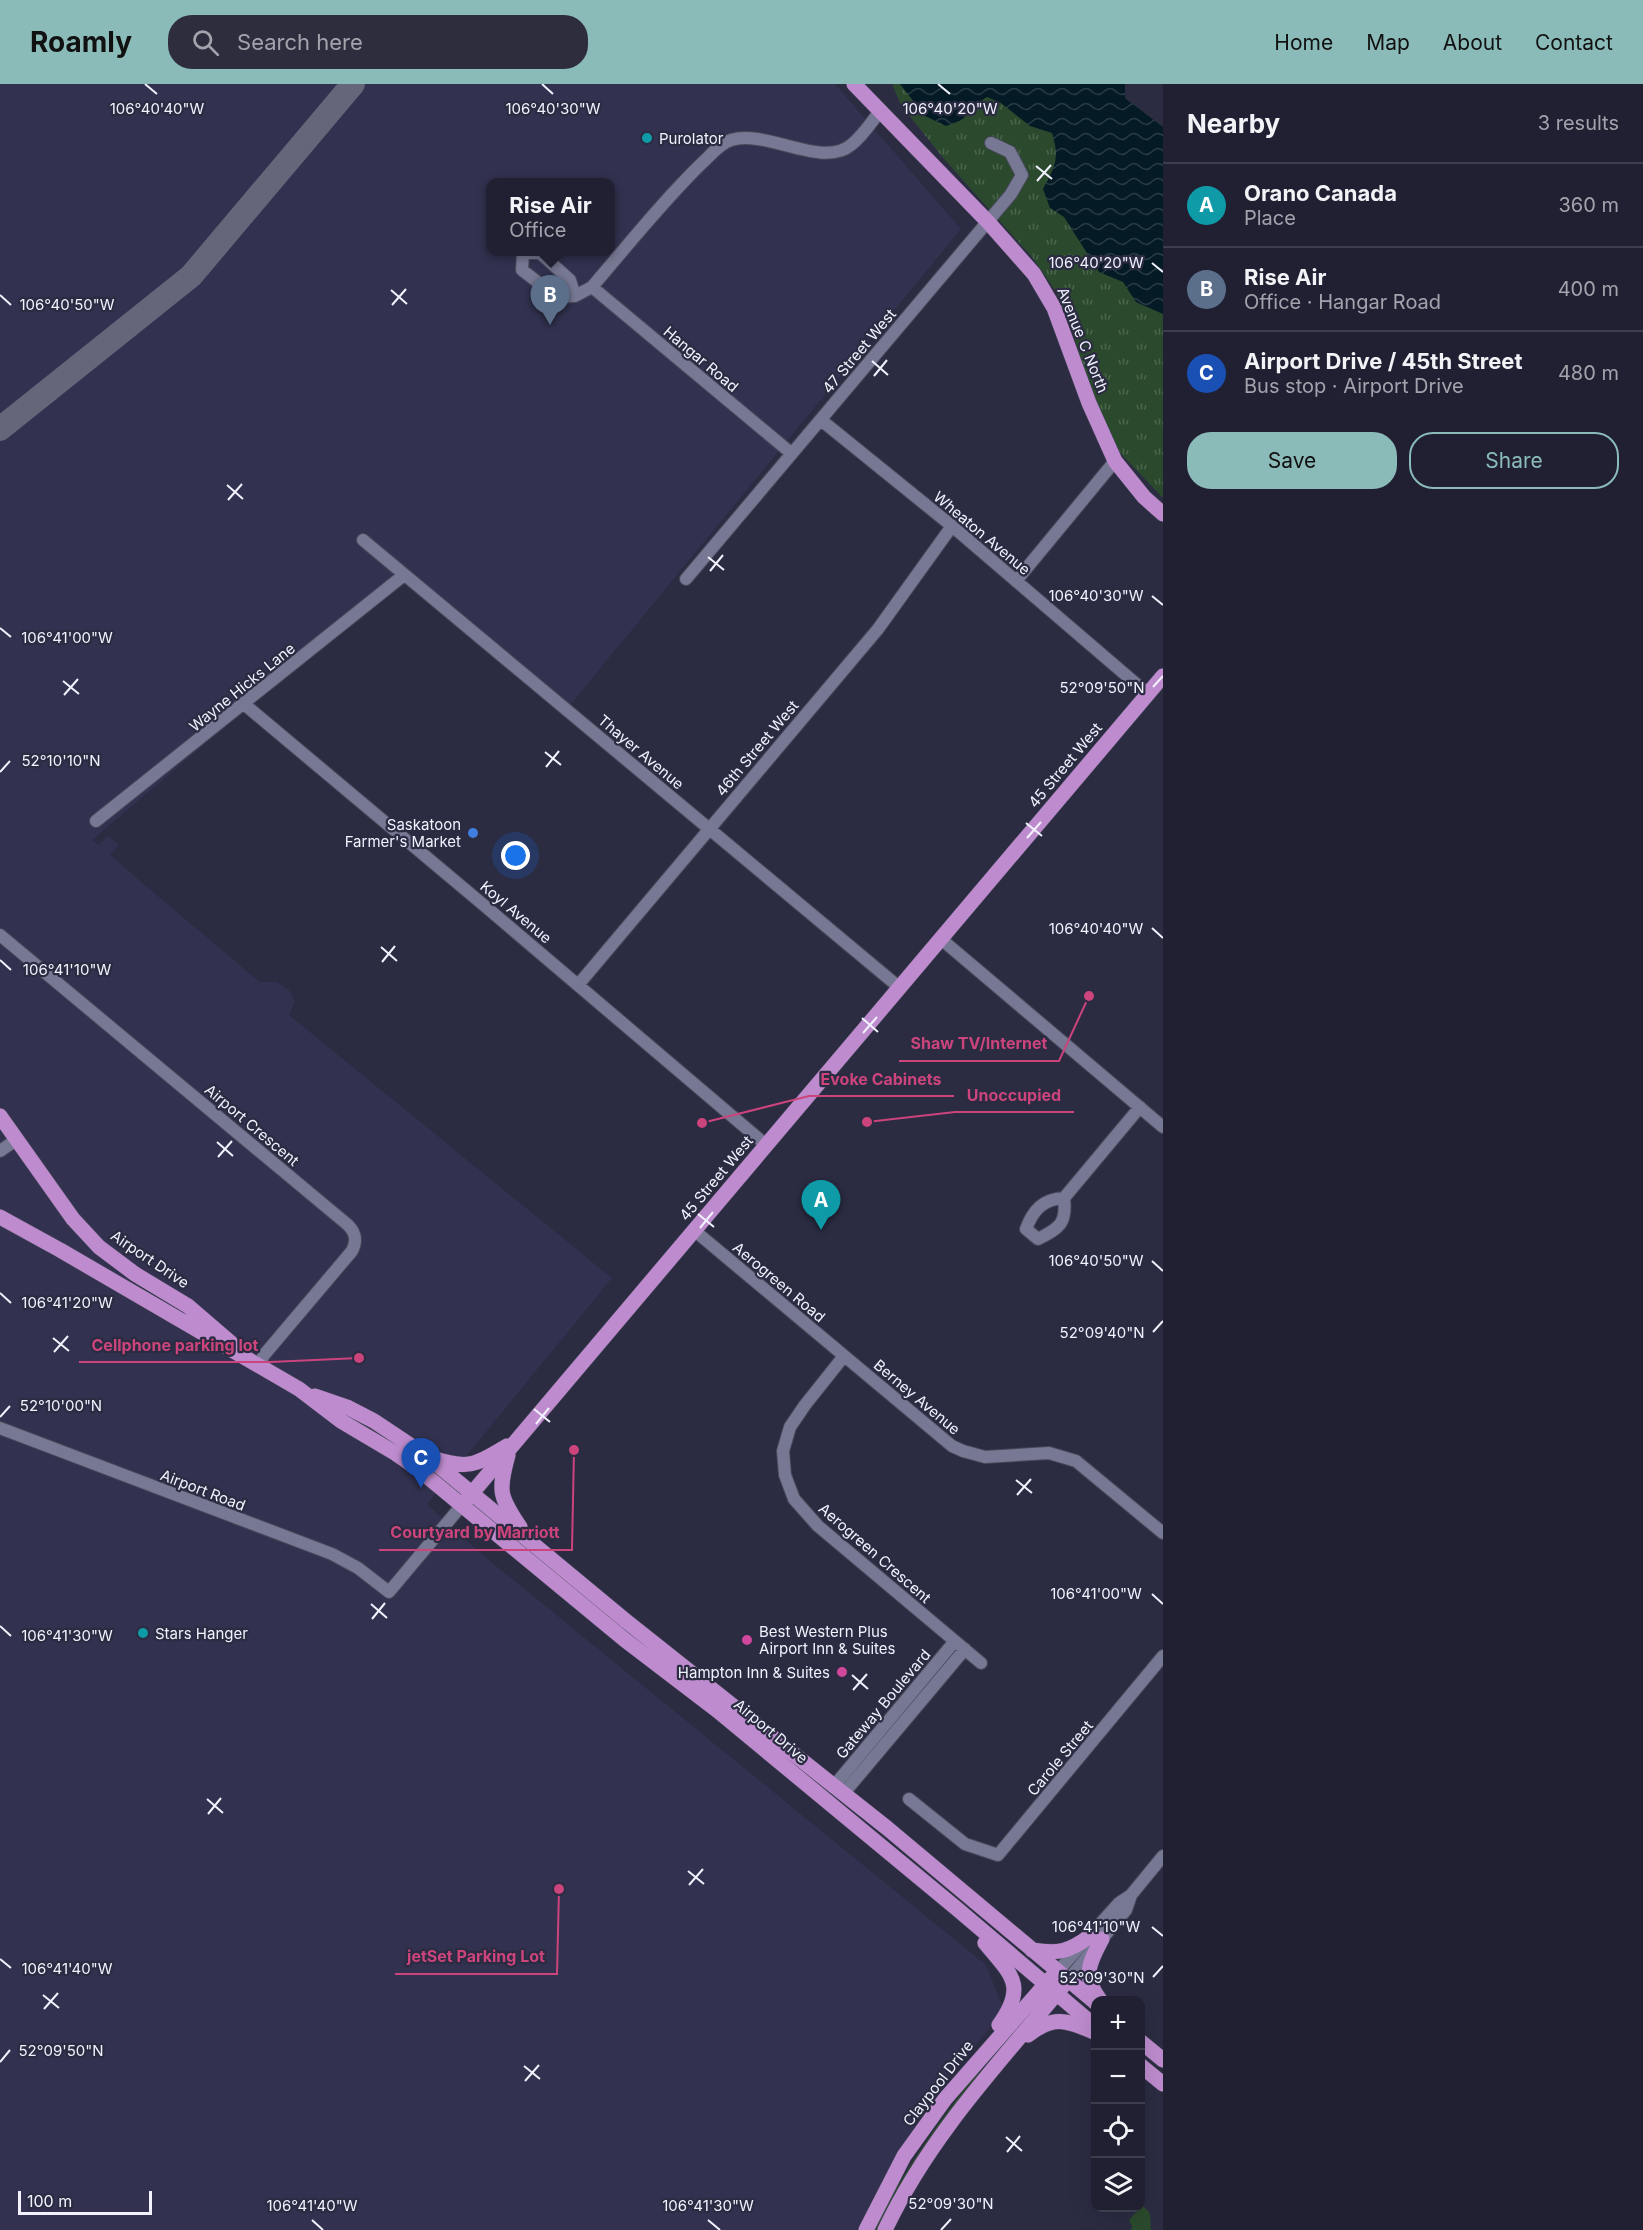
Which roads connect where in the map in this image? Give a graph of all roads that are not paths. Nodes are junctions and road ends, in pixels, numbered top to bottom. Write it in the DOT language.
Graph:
graph roads {
  1 [pos="854,84"];
  2 [pos="865,84"];
  3 [pos="881,110"];
  4 [pos="992,143"];
  5 [pos="988,222"];
  6 [pos="523,256"];
  7 [pos="543,256"];
  8 [pos="592,286"];
  9 [pos="575,296"];
  10 [pos="821,420"];
  11 [pos="792,453"];
  12 [pos="1115,461"];
  13 [pos="1163,514"];
  14 [pos="952,526"];
  15 [pos="363,540"];
  16 [pos="404,575"];
  17 [pos="686,579"];
  18 [pos="1016,581"];
  19 [pos="1163,675"];
  20 [pos="1148,694"];
  21 [pos="244,704"];
  22 [pos="96,821"];
  23 [pos="710,829"];
  24 [pos="0,934"];
  25 [pos="941,939"];
  26 [pos="578,985"];
  27 [pos="900,988"];
  28 [pos="1140,1107"];
  29 [pos="0,1116"];
  30 [pos="1163,1127"];
  31 [pos="16,1140"];
  32 [pos="766,1145"];
  33 [pos="0,1151"];
  34 [pos="1064,1198"];
  35 [pos="0,1217"];
  36 [pos="695,1231"];
  37 [pos="844,1356"];
  38 [pos="254,1363"];
  39 [pos="298,1389"];
  40 [pos="0,1428"];
  41 [pos="514,1445"];
  42 [pos="428,1456"];
  43 [pos="467,1500"];
  44 [pos="1163,1533"];
  45 [pos="530,1542"];
  46 [pos="389,1592"];
  47 [pos="955,1641"];
  48 [pos="965,1649"];
  49 [pos="1163,1656"];
  50 [pos="981,1663"];
  51 [pos="839,1790"];
  52 [pos="909,1800"];
  53 [pos="1163,1856"];
  54 [pos="956,1908"];
  55 [pos="1096,1938"];
  56 [pos="1032,1950"];
  57 [pos="1063,1975"];
  58 [pos="1051,1989"];
  59 [pos="1097,1996"];
  60 [pos="1091,2000"];
  61 [pos="1091,2024"];
  62 [pos="1091,2032"];
  63 [pos="1145,2046"];
  64 [pos="979,2058"];
  65 [pos="1163,2060"];
  66 [pos="1000,2062"];
  67 [pos="1145,2069"];
  68 [pos="1163,2084"];
  69 [pos="866,2230"];
  70 [pos="885,2230"];
  1 -- 3 [label="main road, Avenue C North"];
  2 -- 3 [label="main road, Avenue C North"];
  3 -- 5 [label="main road, Avenue C North"];
  3 -- 8 [label="street"];
  4 -- 5 [label="street, 47 Street West"];
  5 -- 10 [label="street, 47 Street West"];
  5 -- 12 [label="main road, Avenue C North"];
  6 -- 9 [label="street"];
  7 -- 9 [label="street"];
  8 -- 9 [label="street"];
  8 -- 11 [label="street, Hangar Road"];
  10 -- 11 [label="street, 47 Street West"];
  10 -- 14 [label="street, Wheaton Avenue"];
  11 -- 17 [label="street, 47 Street West"];
  12 -- 13 [label="main road, Avenue C North"];
  12 -- 18 [label="street"];
  14 -- 18 [label="street, Wheaton Avenue"];
  14 -- 23 [label="street, 46th Street West"];
  15 -- 16 [label="street, Thayer Avenue"];
  16 -- 21 [label="street, Wayne Hicks Lane"];
  16 -- 23 [label="street, Thayer Avenue"];
  18 -- 20 [label="street, Wheaton Avenue"];
  19 -- 20 [label="main road, 45 Street West"];
  20 -- 25 [label="main road, 45 Street West"];
  21 -- 22 [label="street, Wayne Hicks Lane"];
  21 -- 26 [label="street, Koyl Avenue"];
  23 -- 26 [label="street, 46th Street West"];
  23 -- 27 [label="street, Thayer Avenue"];
  24 -- 38 [label="street, Airport Crescent"];
  25 -- 27 [label="main road, 45 Street West"];
  25 -- 28 [label="street"];
  26 -- 32 [label="street, Koyl Avenue"];
  27 -- 32 [label="main road, 45 Street West"];
  28 -- 30 [label="street"];
  28 -- 34 [label="street"];
  29 -- 31 [label="main road, Airport Drive"];
  31 -- 33 [label="street"];
  31 -- 38 [label="main road, Airport Drive"];
  32 -- 36 [label="main road, 45 Street West"];
  35 -- 38 [label="main road, Airport Drive"];
  36 -- 37 [label="street, Aerogreen Road"];
  36 -- 41 [label="main road, 45 Street West"];
  37 -- 44 [label="street, Berney Avenue"];
  37 -- 47 [label="street, Aerogreen Crescent"];
  38 -- 39 [label="main road, Airport Drive"];
  39 -- 42 [label="main road, Airport Drive"];
  39 -- 43 [label="main road, Airport Drive"];
  40 -- 46 [label="street, Airport Road"];
  41 -- 42 [label="main road"];
  41 -- 43 [label="main road, 45 Street West"];
  41 -- 45 [label="main road"];
  42 -- 43 [label="main road, Airport Drive"];
  43 -- 45 [label="main road, Airport Drive"];
  43 -- 46 [label="street, 45 Street West"];
  43 -- 54 [label="main road, Airport Drive"];
  45 -- 51 [label="main road, Airport Drive"];
  47 -- 48 [label="street, Aerogreen Crescent"];
  47 -- 51 [label="street, Gateway Boulevard"];
  48 -- 50 [label="street, Aerogreen Crescent"];
  48 -- 51 [label="street, Gateway Boulevard"];
  49 -- 52 [label="street, Carole Street"];
  51 -- 56 [label="main road, Airport Drive"];
  53 -- 55 [label="street"];
  54 -- 58 [label="main road, Airport Drive"];
  54 -- 64 [label="main road"];
  55 -- 56 [label="main road"];
  55 -- 57 [label="street"];
  55 -- 59 [label="main road"];
  56 -- 57 [label="main road, Airport Drive"];
  57 -- 58 [label="main road, Claypool Drive"];
  57 -- 60 [label="main road, Airport Drive"];
  58 -- 61 [label="main road, Airport Drive"];
  58 -- 64 [label="main road, Claypool Drive"];
  58 -- 66 [label="main road, Claypool Drive"];
  62 -- 66 [label="main road"];
  63 -- 65 [label="main road"];
  64 -- 69 [label="main road, Claypool Drive"];
  66 -- 70 [label="main road, Claypool Drive"];
  67 -- 68 [label="main road"];
}
